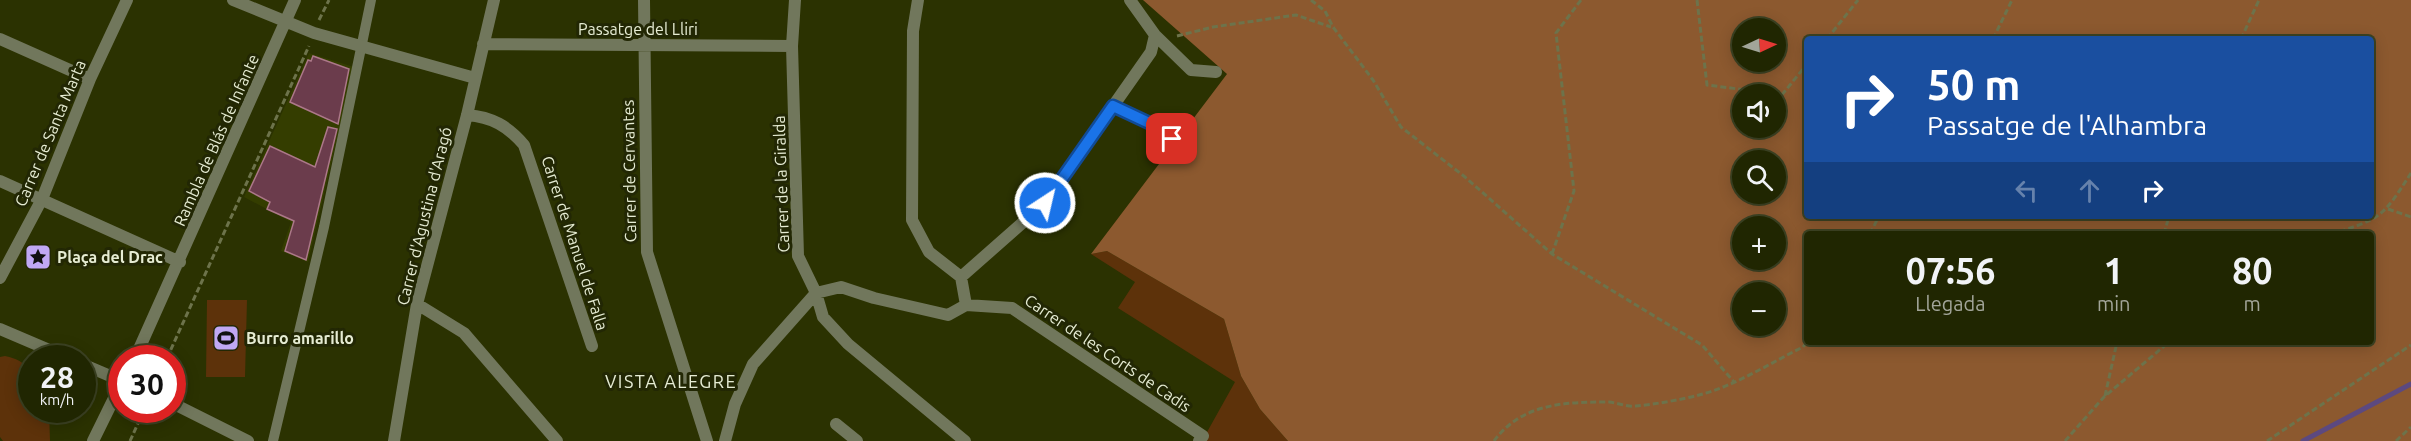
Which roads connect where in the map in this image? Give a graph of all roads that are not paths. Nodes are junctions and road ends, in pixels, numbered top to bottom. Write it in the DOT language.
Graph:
graph roads {
  1 [pos="127,0"];
  2 [pos="233,0"];
  3 [pos="296,0"];
  4 [pos="371,0"];
  5 [pos="494,0"];
  6 [pos="644,0"];
  7 [pos="795,0"];
  8 [pos="918,0"];
  9 [pos="1130,0"];
  10 [pos="285,23"];
  11 [pos="1158,38"];
  12 [pos="0,39"];
  13 [pos="483,44"];
  14 [pos="644,45"];
  15 [pos="792,46"];
  16 [pos="363,49"];
  17 [pos="1216,72"];
  18 [pos="475,78"];
  19 [pos="90,79"];
  20 [pos="1113,106"];
  21 [pos="467,115"];
  22 [pos="1172,139"];
  23 [pos="0,181"];
  24 [pos="42,199"];
  25 [pos="180,262"];
  26 [pos="961,277"];
  27 [pos="0,278"];
  28 [pos="816,293"];
  29 [pos="417,304"];
  30 [pos="966,305"];
  31 [pos="0,329"];
  32 [pos="38,345"];
  33 [pos="141,345"];
  34 [pos="592,346"];
  35 [pos="108,410"];
  36 [pos="186,410"];
  37 [pos="836,424"];
  38 [pos="1201,438"];
  39 [pos="93,441"];
  40 [pos="248,441"];
  41 [pos="273,441"];
  42 [pos="394,441"];
  43 [pos="556,441"];
  44 [pos="707,441"];
  45 [pos="725,441"];
  46 [pos="857,441"];
  47 [pos="965,441"];
  1 -- 19 [label="street, Carrer de Santa Marta"];
  2 -- 10 [label="street"];
  3 -- 10 [label="street, Rambla de Blás de Infante"];
  4 -- 16 [label="street"];
  5 -- 13 [label="street, Carrer d'Agustina d'Aragó"];
  6 -- 14 [label="street, Carrer de Cervantes"];
  7 -- 15 [label="street, Carrer de la Giralda"];
  8 -- 26 [label="street"];
  9 -- 11 [label="street"];
  10 -- 16 [label="street"];
  10 -- 25 [label="street, Rambla de Blás de Infante"];
  11 -- 17 [label="street"];
  11 -- 20 [label="street"];
  12 -- 19 [label="street"];
  13 -- 14 [label="street, Passatge del Lliri"];
  13 -- 18 [label="street, Carrer d'Agustina d'Aragó"];
  14 -- 15 [label="street, Passatge del Lliri"];
  14 -- 44 [label="street, Carrer de Cervantes"];
  15 -- 28 [label="street, Carrer de la Giralda"];
  16 -- 18 [label="street"];
  16 -- 41 [label="street"];
  18 -- 21 [label="street, Carrer d'Agustina d'Aragó"];
  19 -- 24 [label="street, Carrer de Santa Marta"];
  20 -- 22 [label="street"];
  20 -- 26 [label="street"];
  21 -- 29 [label="street, Carrer d'Agustina d'Aragó"];
  21 -- 34 [label="street, Carrer de Manuel de Falla"];
  23 -- 24 [label="street"];
  24 -- 25 [label="street"];
  24 -- 27 [label="street, Carrer de Santa Marta"];
  25 -- 33 [label="street, Rambla de Blás de Infante"];
  26 -- 30 [label="street"];
  28 -- 30 [label="street, Carrer de les Corts de Cadis"];
  28 -- 45 [label="street"];
  28 -- 47 [label="street, Carrer de la Giralda"];
  29 -- 42 [label="street, Carrer d'Agustina d'Aragó"];
  29 -- 43 [label="street"];
  30 -- 38 [label="street, Carrer de les Corts de Cadis"];
  31 -- 32 [label="street"];
  35 -- 39 [label="street"];
  36 -- 40 [label="street"];
  37 -- 46 [label="street"];
}
